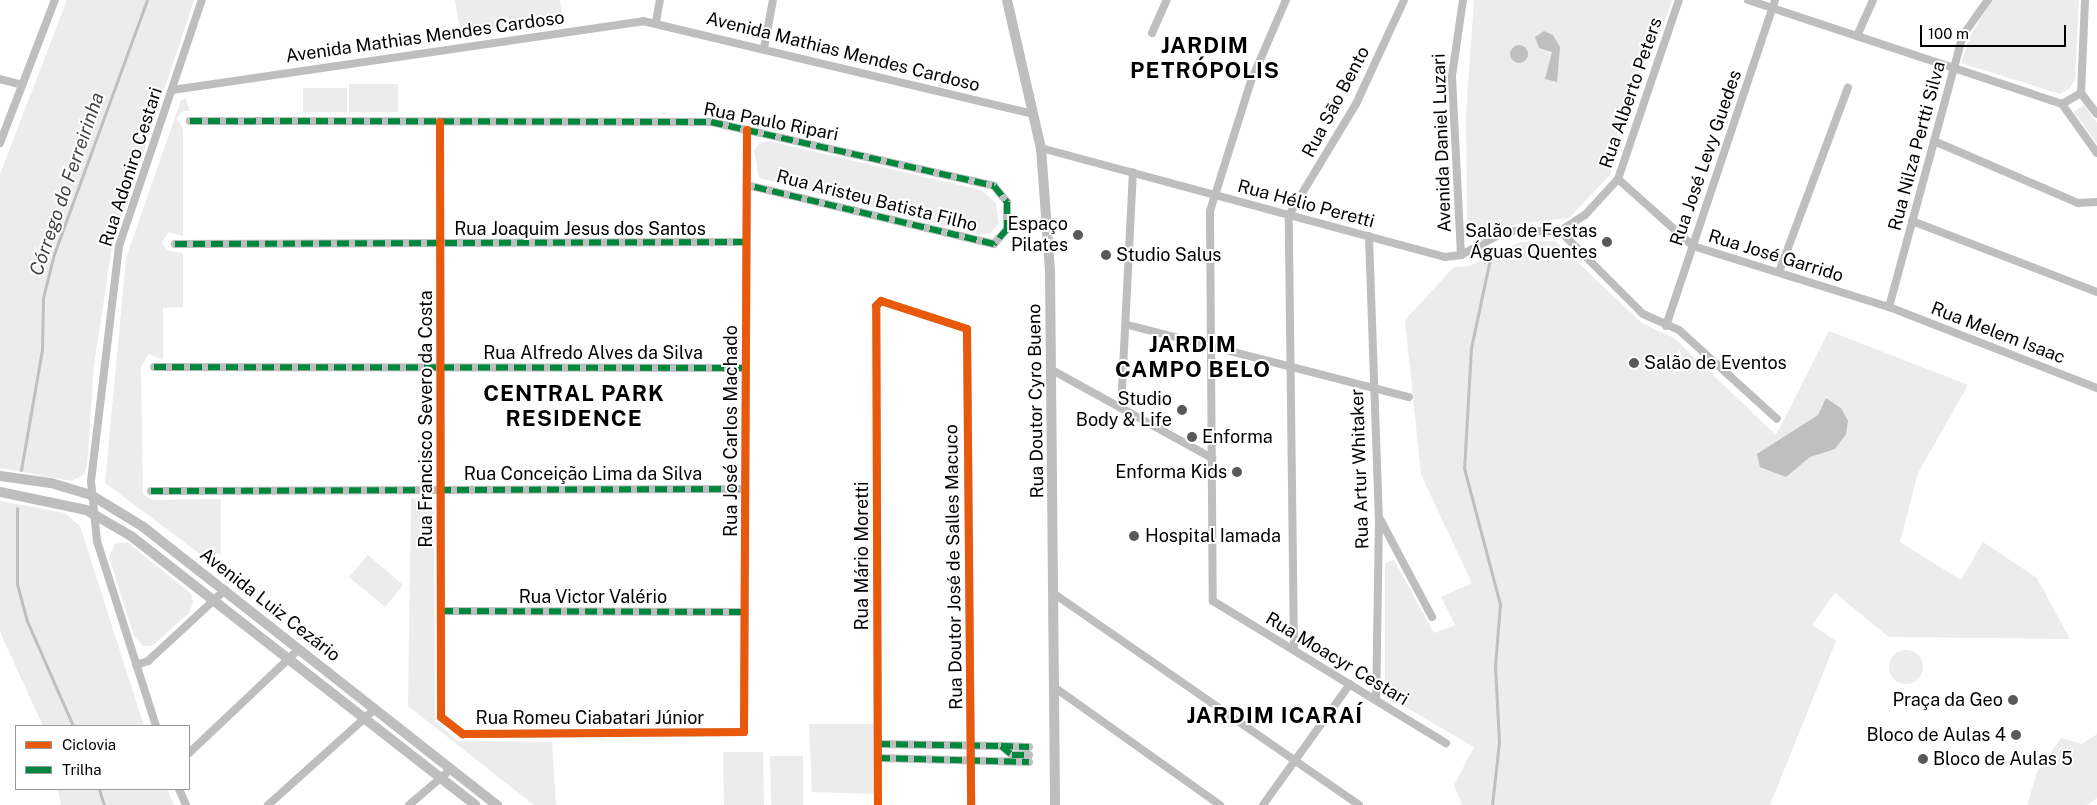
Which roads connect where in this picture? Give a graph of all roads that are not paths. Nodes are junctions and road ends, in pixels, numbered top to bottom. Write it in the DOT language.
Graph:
graph roads {
  1 [pos="55,0"];
  2 [pos="202,0"];
  3 [pos="660,0"];
  4 [pos="773,0"];
  5 [pos="1167,0"];
  6 [pos="1286,0"];
  7 [pos="1404,0"];
  8 [pos="1463,0"];
  9 [pos="1678,0"];
  10 [pos="1748,0"];
  11 [pos="1775,0"];
  12 [pos="1873,0"];
  13 [pos="1988,0"];
  14 [pos="2085,0"];
  15 [pos="1005,1"];
  16 [pos="1772,9"];
  17 [pos="656,22"];
  18 [pos="1152,33"];
  19 [pos="1857,36"];
  20 [pos="764,48"];
  21 [pos="1954,66"];
  22 [pos="0,78"];
  23 [pos="22,85"];
  24 [pos="1848,87"];
  25 [pos="172,90"];
  26 [pos="2081,93"];
  27 [pos="2062,104"];
  28 [pos="1033,114"];
  29 [pos="2097,114"];
  30 [pos="190,121"];
  31 [pos="440,122"];
  32 [pos="747,130"];
  33 [pos="1934,140"];
  34 [pos="0,143"];
  35 [pos="1041,148"];
  36 [pos="2097,153"];
  37 [pos="1133,172"];
  38 [pos="1618,179"];
  39 [pos="747,185"];
  40 [pos="1213,194"];
  41 [pos="2097,202"];
  42 [pos="1289,215"];
  43 [pos="1912,221"];
  44 [pos="1560,231"];
  45 [pos="1369,236"];
  46 [pos="1000,241"];
  47 [pos="746,242"];
  48 [pos="175,244"];
  49 [pos="440,245"];
  50 [pos="1693,246"];
  51 [pos="1460,255"];
  52 [pos="1779,272"];
  53 [pos="2097,292"];
  54 [pos="876,306"];
  55 [pos="1888,307"];
  56 [pos="1128,325"];
  57 [pos="1666,326"];
  58 [pos="1210,347"];
  59 [pos="154,367"];
  60 [pos="440,368"];
  61 [pos="746,368"];
  62 [pos="1291,369"];
  63 [pos="1052,370"];
  64 [pos="2097,388"];
  65 [pos="1372,390"];
  66 [pos="1409,397"];
  67 [pos="1122,408"];
  68 [pos="1777,419"];
  69 [pos="1212,458"];
  70 [pos="0,476"];
  71 [pos="745,489"];
  72 [pos="441,490"];
  73 [pos="151,491"];
  74 [pos="0,492"];
  75 [pos="91,496"];
  76 [pos="94,514"];
  77 [pos="1379,518"];
  78 [pos="225,590"];
  79 [pos="1054,593"];
  80 [pos="214,600"];
  81 [pos="441,611"];
  82 [pos="745,612"];
  83 [pos="1432,617"];
  84 [pos="299,650"];
  85 [pos="1294,650"];
  86 [pos="288,660"];
  87 [pos="136,664"];
  88 [pos="338,680"];
  89 [pos="1350,684"];
  90 [pos="1054,687"];
  91 [pos="328,692"];
  92 [pos="1376,700"];
  93 [pos="375,709"];
  94 [pos="441,717"];
  95 [pos="364,719"];
  96 [pos="156,725"];
  97 [pos="744,732"];
  98 [pos="1446,743"];
  99 [pos="878,744"];
  100 [pos="915,745"];
  101 [pos="970,746"];
  102 [pos="190,752"];
  103 [pos="878,758"];
  104 [pos="914,759"];
  105 [pos="971,760"];
  106 [pos="1296,762"];
  107 [pos="451,769"];
  108 [pos="440,778"];
  109 [pos="179,790"];
  110 [pos="186,805"];
  111 [pos="268,805"];
  112 [pos="409,805"];
  113 [pos="475,805"];
  114 [pos="497,805"];
  115 [pos="878,805"];
  116 [pos="971,805"];
  117 [pos="1055,805"];
  118 [pos="1220,805"];
  119 [pos="1263,805"];
  120 [pos="1359,805"];
  1 -- 23 [label="street"];
  2 -- 25 [label="street, Rua Adoniro Cestari"];
  3 -- 17 [label="street"];
  4 -- 20 [label="street"];
  5 -- 18 [label="street"];
  6 -- 40 [label="street"];
  7 -- 42 [label="street, Rua São Bento"];
  8 -- 51 [label="street, Avenida Daniel Luzari"];
  9 -- 38 [label="street, Rua Alberto Peters"];
  10 -- 16 [label="street"];
  11 -- 16 [label="street, Rua José Levy Guedes"];
  12 -- 19 [label="street"];
  13 -- 21 [label="street, Rua Nilza Pertti Silva"];
  14 -- 26 [label="street"];
  15 -- 28 [label="street, Rua Doutor Cyro Bueno"];
  16 -- 19 [label="street"];
  16 -- 50 [label="street, Rua José Levy Guedes"];
  17 -- 20 [label="street, Avenida Mathias Mendes Cardoso"];
  17 -- 25 [label="street, Avenida Mathias Mendes Cardoso"];
  19 -- 21 [label="street"];
  20 -- 28 [label="street, Avenida Mathias Mendes Cardoso"];
  21 -- 27 [label="street"];
  21 -- 33 [label="street, Rua Nilza Pertti Silva"];
  22 -- 23 [label="street"];
  23 -- 34 [label="street"];
  24 -- 52 [label="street"];
  25 -- 75 [label="street, Rua Adoniro Cestari"];
  26 -- 27 [label="street"];
  26 -- 29 [label="street"];
  27 -- 36 [label="street"];
  28 -- 35 [label="street, Rua Doutor Cyro Bueno"];
  30 -- 31 [label="street, Rua Paulo Ripari"];
  31 -- 32 [label="street, Rua Paulo Ripari"];
  31 -- 49 [label="street, Rua Francisco Severo da Costa"];
  32 -- 39 [label="street, Rua José Carlos Machado"];
  32 -- 46 [label="street, Rua Paulo Ripari"];
  33 -- 41 [label="street"];
  33 -- 43 [label="street, Rua Nilza Pertti Silva"];
  35 -- 37 [label="street, Rua Hélio Peretti"];
  35 -- 63 [label="street, Rua Doutor Cyro Bueno"];
  37 -- 40 [label="street, Rua Hélio Peretti"];
  37 -- 56 [label="street"];
  38 -- 44 [label="street, Rua Alberto Peters"];
  38 -- 50 [label="street, Rua José Garrido"];
  39 -- 46 [label="street, Rua Aristeu Batista Filho"];
  39 -- 47 [label="street, Rua José Carlos Machado"];
  40 -- 42 [label="street, Rua Hélio Peretti"];
  40 -- 58 [label="street"];
  42 -- 45 [label="street, Rua Hélio Peretti"];
  42 -- 62 [label="street"];
  43 -- 53 [label="street"];
  43 -- 55 [label="street, Rua Nilza Pertti Silva"];
  44 -- 51 [label="street, Rua Hélio Peretti"];
  44 -- 57 [label="street"];
  45 -- 51 [label="street, Rua Hélio Peretti"];
  45 -- 65 [label="street, Rua Artur Whitaker"];
  47 -- 49 [label="street, Rua Joaquim Jesus dos Santos"];
  47 -- 61 [label="street, Rua José Carlos Machado"];
  48 -- 49 [label="street, Rua Joaquim Jesus dos Santos"];
  49 -- 60 [label="street, Rua Francisco Severo da Costa"];
  50 -- 52 [label="street, Rua José Garrido"];
  50 -- 57 [label="street, Rua José Levy Guedes"];
  52 -- 55 [label="street, Rua José Garrido"];
  54 -- 99 [label="street, Rua Mário Moretti"];
  54 -- 101 [label="street, Rua Doutor José de Salles Macuco"];
  55 -- 64 [label="street, Rua Melem Isaac"];
  56 -- 58 [label="street"];
  56 -- 67 [label="street"];
  57 -- 68 [label="street"];
  58 -- 62 [label="street"];
  58 -- 69 [label="street"];
  59 -- 60 [label="street, Rua Alfredo Alves da Silva"];
  60 -- 61 [label="street, Rua Alfredo Alves da Silva"];
  60 -- 72 [label="street, Rua Francisco Severo da Costa"];
  61 -- 71 [label="street, Rua José Carlos Machado"];
  62 -- 65 [label="street"];
  62 -- 85 [label="street"];
  63 -- 67 [label="street"];
  63 -- 79 [label="street, Rua Doutor Cyro Bueno"];
  65 -- 66 [label="street"];
  65 -- 77 [label="street, Rua Artur Whitaker"];
  67 -- 69 [label="street"];
  69 -- 85 [label="street, Rua Moacyr Cestari"];
  70 -- 75 [label="street, Avenida Luiz Cezário"];
  71 -- 72 [label="street, Rua Conceição Lima da Silva"];
  71 -- 82 [label="street, Rua José Carlos Machado"];
  72 -- 73 [label="street, Rua Conceição Lima da Silva"];
  72 -- 81 [label="street, Rua Francisco Severo da Costa"];
  74 -- 76 [label="street, Avenida Luiz Cezário"];
  75 -- 76 [label="street, Rua Adoniro Cestari"];
  75 -- 78 [label="street, Avenida Luiz Cezário"];
  76 -- 80 [label="street, Avenida Luiz Cezário"];
  76 -- 87 [label="street, Rua Adoniro Cestari"];
  77 -- 83 [label="street"];
  77 -- 92 [label="street, Rua Artur Whitaker"];
  78 -- 80 [label="street"];
  78 -- 84 [label="street, Avenida Luiz Cezário"];
  79 -- 90 [label="street, Rua Doutor Cyro Bueno"];
  79 -- 106 [label="street"];
  80 -- 86 [label="street, Avenida Luiz Cezário"];
  80 -- 87 [label="street"];
  81 -- 82 [label="street, Rua Victor Valério"];
  81 -- 94 [label="street, Rua Francisco Severo da Costa"];
  82 -- 97 [label="street, Rua José Carlos Machado"];
  84 -- 86 [label="street"];
  84 -- 88 [label="street, Avenida Luiz Cezário"];
  85 -- 89 [label="street, Rua Moacyr Cestari"];
  86 -- 91 [label="street, Avenida Luiz Cezário"];
  86 -- 102 [label="street"];
  87 -- 96 [label="street, Rua Adoniro Cestari"];
  88 -- 91 [label="street"];
  88 -- 93 [label="street, Avenida Luiz Cezário"];
  89 -- 92 [label="street, Rua Moacyr Cestari"];
  89 -- 106 [label="street"];
  90 -- 117 [label="street, Rua Doutor Cyro Bueno"];
  90 -- 118 [label="street"];
  91 -- 95 [label="street, Avenida Luiz Cezário"];
  92 -- 98 [label="street, Rua Moacyr Cestari"];
  93 -- 95 [label="street"];
  93 -- 107 [label="street, Avenida Luiz Cezário"];
  94 -- 97 [label="street, Rua Romeu Ciabatari Júnior"];
  95 -- 108 [label="street, Avenida Luiz Cezário"];
  95 -- 111 [label="street"];
  99 -- 100 [label="street"];
  99 -- 103 [label="street, Rua Mário Moretti"];
  100 -- 101 [label="street"];
  100 -- 104 [label="street"];
  101 -- 105 [label="street, Rua Doutor José de Salles Macuco"];
  101 -- 105 [label="street"];
  103 -- 104 [label="street"];
  103 -- 115 [label="street, Rua Mário Moretti"];
  104 -- 105 [label="street"];
  105 -- 116 [label="street, Rua Doutor José de Salles Macuco"];
  106 -- 119 [label="street"];
  106 -- 120 [label="street"];
  107 -- 108 [label="street"];
  107 -- 114 [label="street, Avenida Luiz Cezário"];
  108 -- 112 [label="street"];
  108 -- 113 [label="street, Avenida Luiz Cezário"];
  109 -- 110 [label="street"];
}
